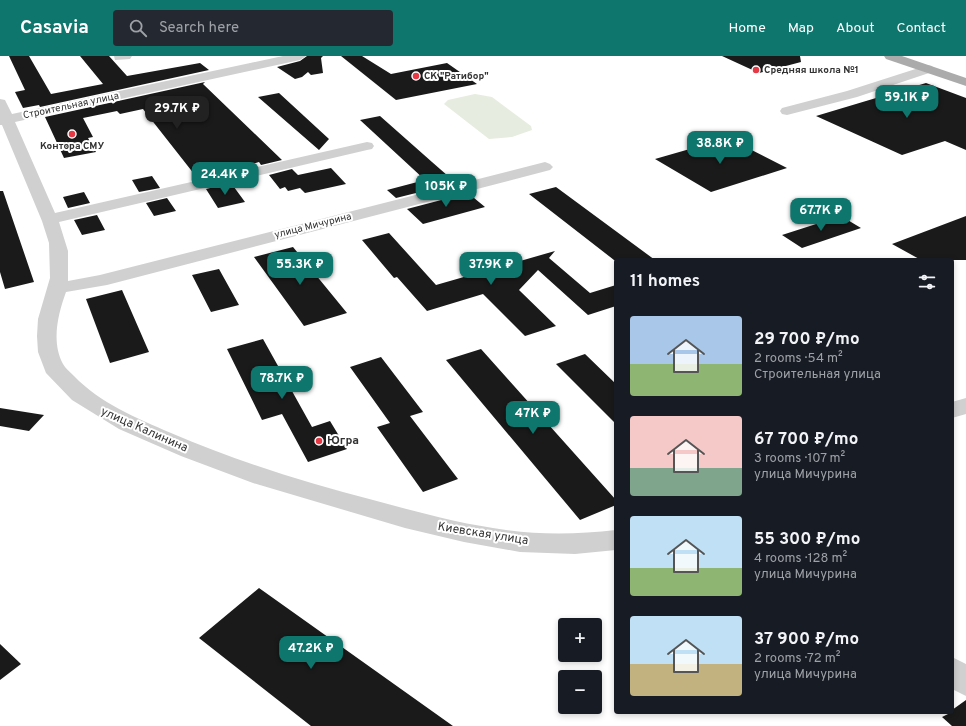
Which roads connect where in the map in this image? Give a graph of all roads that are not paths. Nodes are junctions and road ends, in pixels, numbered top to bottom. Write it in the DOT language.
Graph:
graph roads {
  1 [pos="300,56"];
  2 [pos="890,56"];
  3 [pos="928,69"];
  4 [pos="966,82"];
  5 [pos="787,111"];
  6 [pos="2,114"];
  7 [pos="367,146"];
  8 [pos="545,167"];
  9 [pos="49,219"];
  10 [pos="58,288"];
  11 [pos="966,405"];
  12 [pos="954,410"];
  13 [pos="376,512"];
  14 [pos="614,540"];
  15 [pos="954,672"];
  16 [pos="966,683"];
  1 -- 6 [label="street, Строительная улица"];
  2 -- 3 [label="main road"];
  3 -- 4 [label="main road"];
  3 -- 5 [label="street"];
  6 -- 9 [label="street, улица Калинина"];
  7 -- 9 [label="street"];
  8 -- 10 [label="street, улица Мичурина"];
  9 -- 10 [label="street, улица Калинина"];
  10 -- 13 [label="street, улица Калинина"];
  11 -- 12 [label="street"];
  13 -- 14 [label="street, Киевская улица"];
  15 -- 16 [label="street"];
}
